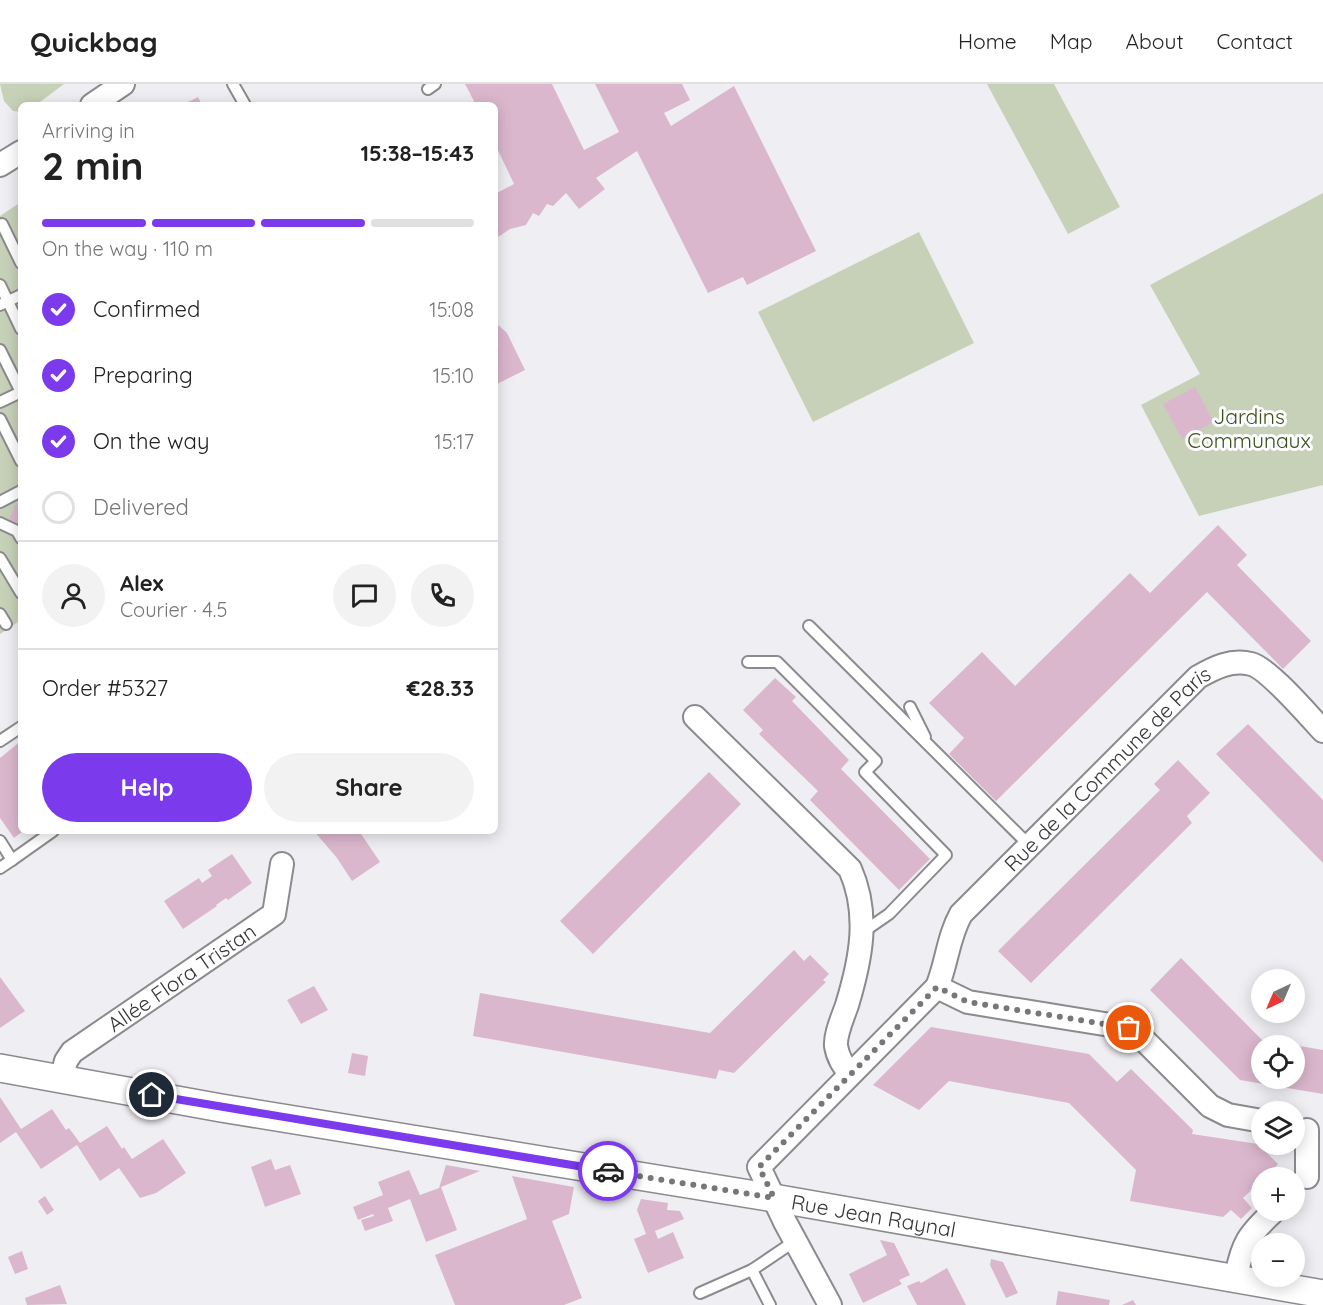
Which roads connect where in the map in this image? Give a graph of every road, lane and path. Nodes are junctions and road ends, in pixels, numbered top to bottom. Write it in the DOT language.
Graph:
graph roads {
  1 [pos="123,84"];
  2 [pos="233,84"];
  3 [pos="96,102"];
  4 [pos="243,102"];
  5 [pos="18,154"];
  6 [pos="0,165"];
  7 [pos="2,224"];
  8 [pos="18,257"];
  9 [pos="0,285"];
  10 [pos="18,296"];
  11 [pos="4,303"];
  12 [pos="18,324"];
  13 [pos="0,350"];
  14 [pos="18,386"];
  15 [pos="18,393"];
  16 [pos="0,402"];
  17 [pos="0,419"];
  18 [pos="18,455"];
  19 [pos="18,492"];
  20 [pos="2,496"];
  21 [pos="0,523"];
  22 [pos="18,533"];
  23 [pos="0,558"];
  24 [pos="18,588"];
  25 [pos="0,614"];
  26 [pos="6,624"];
  27 [pos="809,626"];
  28 [pos="748,662"];
  29 [pos="910,707"];
  30 [pos="695,717"];
  31 [pos="18,729"];
  32 [pos="1323,731"];
  33 [pos="0,741"];
  34 [pos="929,746"];
  35 [pos="49,834"];
  36 [pos="0,841"];
  37 [pos="1030,846"];
  38 [pos="12,860"];
  39 [pos="282,864"];
  40 [pos="0,868"];
  41 [pos="863,933"];
  42 [pos="937,987"];
  43 [pos="0,1068"];
  44 [pos="850,1074"];
  45 [pos="61,1079"];
  46 [pos="1251,1119"];
  47 [pos="1308,1131"];
  48 [pos="1308,1177"];
  49 [pos="774,1198"];
  50 [pos="1264,1221"];
  51 [pos="795,1241"];
  52 [pos="752,1270"];
  53 [pos="1236,1278"];
  54 [pos="700,1293"];
  55 [pos="1323,1294"];
  56 [pos="770,1305"];
  57 [pos="830,1305"];
  1 -- 3 [label="street"];
  2 -- 4 [label="lane"];
  5 -- 6 [label="street"];
  7 -- 8 [label="lane"];
  9 -- 11 [label="lane"];
  10 -- 11 [label="lane"];
  11 -- 12 [label="lane"];
  13 -- 14 [label="lane"];
  15 -- 16 [label="lane"];
  17 -- 18 [label="lane"];
  19 -- 20 [label="lane"];
  21 -- 22 [label="lane"];
  23 -- 24 [label="lane"];
  25 -- 26 [label="lane"];
  27 -- 34 [label="lane"];
  28 -- 41 [label="lane"];
  29 -- 34 [label="lane"];
  30 -- 41 [label="street"];
  31 -- 33 [label="lane"];
  32 -- 37 [label="street, Rue de la Commune de Paris"];
  34 -- 37 [label="lane"];
  35 -- 38 [label="lane"];
  36 -- 38 [label="lane"];
  37 -- 42 [label="street, Rue de la Commune de Paris"];
  38 -- 40 [label="lane"];
  39 -- 45 [label="street, Allée Flora Tristan"];
  41 -- 44 [label="street"];
  42 -- 44 [label="street, Rue de la Commune de Paris"];
  42 -- 46 [label="street"];
  43 -- 45 [label="street, Rue Jean Raynal"];
  44 -- 49 [label="street, Rue de la Commune de Paris"];
  45 -- 49 [label="street, Rue Jean Raynal"];
  47 -- 48 [label="street"];
  49 -- 51 [label="street"];
  49 -- 53 [label="street, Rue Jean Raynal"];
  50 -- 53 [label="street"];
  51 -- 52 [label="lane"];
  51 -- 57 [label="street"];
  52 -- 54 [label="lane"];
  52 -- 56 [label="lane"];
  53 -- 55 [label="street, Rue Jean Raynal"];
}
